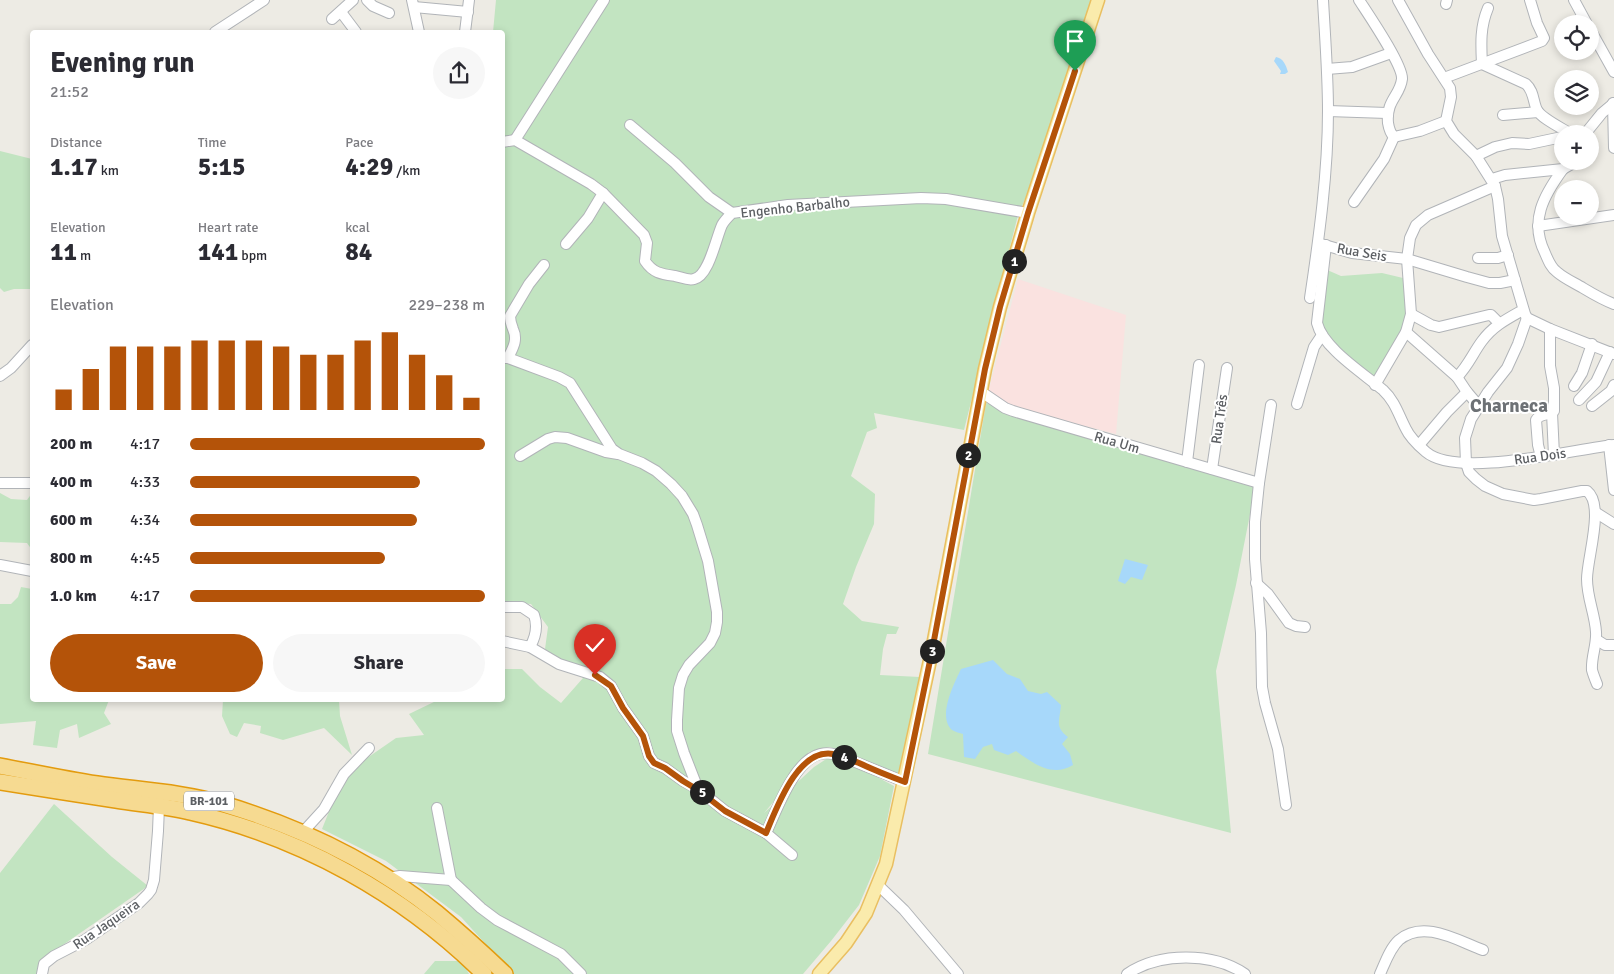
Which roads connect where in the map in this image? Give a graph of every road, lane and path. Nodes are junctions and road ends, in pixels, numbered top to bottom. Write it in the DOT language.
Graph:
graph roads {
  1 [pos="264,0"];
  2 [pos="353,0"];
  3 [pos="367,0"];
  4 [pos="469,0"];
  5 [pos="604,0"];
  6 [pos="1098,0"];
  7 [pos="1323,0"];
  8 [pos="1359,0"];
  9 [pos="1398,0"];
  10 [pos="1530,0"];
  11 [pos="1574,0"];
  12 [pos="413,4"];
  13 [pos="1488,8"];
  14 [pos="341,12"];
  15 [pos="468,12"];
  16 [pos="389,13"];
  17 [pos="1582,15"];
  18 [pos="332,19"];
  19 [pos="218,30"];
  20 [pos="354,30"];
  21 [pos="419,30"];
  22 [pos="465,30"];
  23 [pos="1599,45"];
  24 [pos="1391,53"];
  25 [pos="1482,64"];
  26 [pos="1327,69"];
  27 [pos="1614,72"];
  28 [pos="1444,78"];
  29 [pos="1614,103"];
  30 [pos="1328,112"];
  31 [pos="1538,112"];
  32 [pos="1387,113"];
  33 [pos="1503,114"];
  34 [pos="1446,121"];
  35 [pos="630,125"];
  36 [pos="1556,125"];
  37 [pos="1593,125"];
  38 [pos="1614,132"];
  39 [pos="1394,137"];
  40 [pos="1554,139"];
  41 [pos="515,140"];
  42 [pos="505,142"];
  43 [pos="1614,148"];
  44 [pos="1476,156"];
  45 [pos="1554,170"];
  46 [pos="1563,170"];
  47 [pos="1493,182"];
  48 [pos="603,194"];
  49 [pos="1354,202"];
  50 [pos="732,213"];
  51 [pos="1028,213"];
  52 [pos="1614,215"];
  53 [pos="1538,226"];
  54 [pos="566,244"];
  55 [pos="1322,244"];
  56 [pos="1508,255"];
  57 [pos="1478,258"];
  58 [pos="1407,259"];
  59 [pos="544,265"];
  60 [pos="1515,280"];
  61 [pos="1310,298"];
  62 [pos="1614,304"];
  63 [pos="1411,314"];
  64 [pos="1525,314"];
  65 [pos="1499,323"];
  66 [pos="1550,329"];
  67 [pos="1406,332"];
  68 [pos="1322,335"];
  69 [pos="1592,344"];
  70 [pos="30,347"];
  71 [pos="1612,351"];
  72 [pos="505,358"];
  73 [pos="1199,365"];
  74 [pos="1227,368"];
  75 [pos="0,376"];
  76 [pos="1457,377"];
  77 [pos="1375,384"];
  78 [pos="1614,385"];
  79 [pos="1574,386"];
  80 [pos="980,391"];
  81 [pos="1466,392"];
  82 [pos="1578,400"];
  83 [pos="1271,404"];
  84 [pos="1297,404"];
  85 [pos="1479,406"];
  86 [pos="1592,406"];
  87 [pos="1552,413"];
  88 [pos="1419,445"];
  89 [pos="1611,445"];
  90 [pos="619,454"];
  91 [pos="1554,455"];
  92 [pos="520,456"];
  93 [pos="1541,458"];
  94 [pos="1187,462"];
  95 [pos="1466,463"];
  96 [pos="1212,469"];
  97 [pos="0,483"];
  98 [pos="30,483"];
  99 [pos="1259,484"];
  100 [pos="1614,490"];
  101 [pos="1595,512"];
  102 [pos="1614,524"];
  103 [pos="0,565"];
  104 [pos="30,571"];
  105 [pos="1256,583"];
  106 [pos="505,607"];
  107 [pos="1305,627"];
  108 [pos="1597,640"];
  109 [pos="505,642"];
  110 [pos="1614,646"];
  111 [pos="530,647"];
  112 [pos="1597,684"];
  113 [pos="369,748"];
  114 [pos="0,766"];
  115 [pos="0,782"];
  116 [pos="905,782"];
  117 [pos="698,790"];
  118 [pos="1286,804"];
  119 [pos="159,806"];
  120 [pos="437,808"];
  121 [pos="303,832"];
  122 [pos="766,833"];
  123 [pos="792,855"];
  124 [pos="387,878"];
  125 [pos="451,880"];
  126 [pos="878,885"];
  127 [pos="1483,950"];
  128 [pos="42,973"];
  129 [pos="484,974"];
  130 [pos="504,974"];
  131 [pos="581,974"];
  132 [pos="819,974"];
  133 [pos="958,974"];
  134 [pos="1127,974"];
  135 [pos="1245,974"];
  136 [pos="1380,974"];
  1 -- 19 [label="street"];
  2 -- 14 [label="street"];
  3 -- 16 [label="street"];
  4 -- 15 [label="street"];
  5 -- 41 [label="street"];
  6 -- 51 [label="main road"];
  7 -- 26 [label="street"];
  8 -- 24 [label="street"];
  9 -- 28 [label="street"];
  10 -- 25 [label="street"];
  11 -- 17 [label="street"];
  12 -- 15 [label="street"];
  12 -- 21 [label="street"];
  13 -- 25 [label="street"];
  14 -- 18 [label="street"];
  14 -- 20 [label="street"];
  15 -- 22 [label="street"];
  23 -- 27 [label="street"];
  24 -- 26 [label="street"];
  24 -- 32 [label="street"];
  25 -- 28 [label="street"];
  25 -- 31 [label="street"];
  26 -- 30 [label="street"];
  28 -- 34 [label="street"];
  29 -- 37 [label="street"];
  29 -- 38 [label="street"];
  30 -- 32 [label="street"];
  30 -- 55 [label="street"];
  31 -- 33 [label="street"];
  31 -- 36 [label="street"];
  32 -- 39 [label="street"];
  34 -- 39 [label="street"];
  34 -- 44 [label="street"];
  35 -- 50 [label="street"];
  38 -- 43 [label="street"];
  39 -- 49 [label="street"];
  40 -- 44 [label="street"];
  41 -- 42 [label="street"];
  41 -- 48 [label="street, Engenho Barbalho"];
  44 -- 47 [label="street"];
  45 -- 47 [label="street"];
  46 -- 53 [label="street"];
  47 -- 56 [label="street"];
  47 -- 58 [label="street"];
  48 -- 50 [label="street, Engenho Barbalho"];
  48 -- 54 [label="street"];
  50 -- 51 [label="street, Engenho Barbalho"];
  51 -- 80 [label="main road"];
  52 -- 53 [label="street"];
  53 -- 62 [label="street"];
  55 -- 58 [label="street, Rua Seis"];
  55 -- 61 [label="street"];
  55 -- 68 [label="street"];
  56 -- 57 [label="street"];
  56 -- 60 [label="street"];
  58 -- 60 [label="street, Rua Seis"];
  58 -- 63 [label="street"];
  59 -- 72 [label="street"];
  60 -- 64 [label="street"];
  63 -- 65 [label="street"];
  63 -- 67 [label="street"];
  64 -- 65 [label="street"];
  64 -- 66 [label="street"];
  64 -- 85 [label="street"];
  65 -- 76 [label="street"];
  66 -- 69 [label="street"];
  66 -- 87 [label="street"];
  67 -- 76 [label="street"];
  67 -- 77 [label="street"];
  68 -- 77 [label="street"];
  68 -- 84 [label="street"];
  69 -- 71 [label="street"];
  69 -- 79 [label="street"];
  70 -- 75 [label="street"];
  71 -- 82 [label="street"];
  72 -- 90 [label="street"];
  73 -- 94 [label="street"];
  74 -- 96 [label="street, Rua Três"];
  76 -- 81 [label="street"];
  77 -- 88 [label="street"];
  78 -- 86 [label="street"];
  80 -- 94 [label="street, Rua Um"];
  80 -- 116 [label="main road"];
  81 -- 85 [label="street"];
  81 -- 88 [label="street"];
  83 -- 99 [label="street"];
  85 -- 95 [label="street"];
  87 -- 91 [label="street"];
  87 -- 93 [label="street"];
  88 -- 95 [label="street, Rua Dois"];
  89 -- 91 [label="street, Rua Dois"];
  89 -- 100 [label="street"];
  90 -- 92 [label="street"];
  90 -- 117 [label="street"];
  91 -- 93 [label="street, Rua Dois"];
  93 -- 95 [label="street, Rua Dois"];
  94 -- 96 [label="street, Rua Um"];
  95 -- 101 [label="street"];
  96 -- 99 [label="street, Rua Um"];
  97 -- 98 [label="street"];
  99 -- 105 [label="street"];
  101 -- 102 [label="street"];
  101 -- 108 [label="street"];
  103 -- 104 [label="street"];
  105 -- 107 [label="street"];
  105 -- 118 [label="street"];
  106 -- 111 [label="street"];
  108 -- 110 [label="street"];
  108 -- 112 [label="street"];
  109 -- 111 [label="street"];
  111 -- 117 [label="street"];
  113 -- 121 [label="street"];
  114 -- 121 [label="highway, BR-101"];
  115 -- 119 [label="highway, BR-101"];
  116 -- 122 [label="street"];
  116 -- 126 [label="main road"];
  117 -- 122 [label="street"];
  119 -- 128 [label="street, Rua Jaqueira"];
  119 -- 129 [label="highway, BR-101"];
  120 -- 125 [label="street"];
  121 -- 124 [label="highway, BR-101"];
  122 -- 123 [label="street"];
  124 -- 125 [label="street"];
  124 -- 130 [label="highway, BR-101"];
  125 -- 131 [label="street"];
  126 -- 132 [label="main road"];
  126 -- 133 [label="street"];
  127 -- 136 [label="street"];
  134 -- 135 [label="street"];
}
